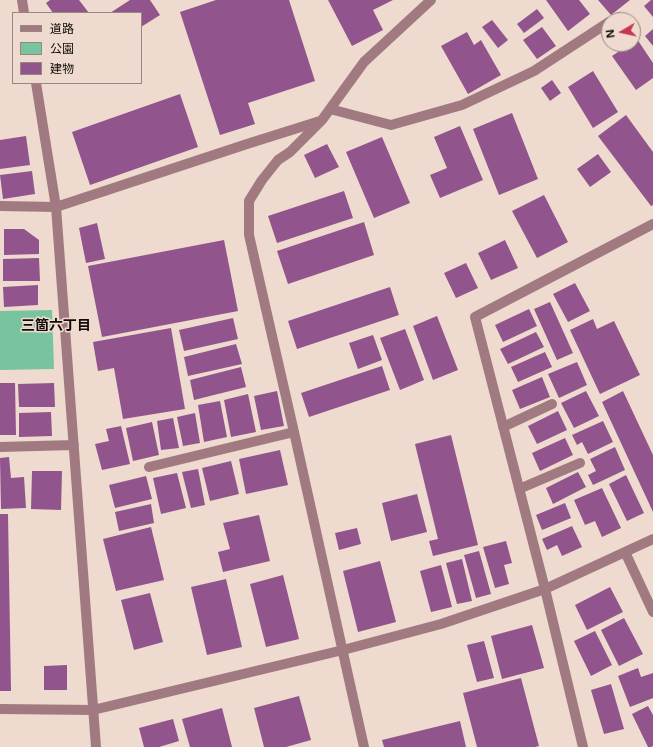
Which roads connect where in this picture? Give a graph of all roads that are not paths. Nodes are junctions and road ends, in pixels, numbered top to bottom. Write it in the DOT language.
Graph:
graph roads {
  1 [pos="22,0"];
  2 [pos="432,0"];
  3 [pos="24,12"];
  4 [pos="601,27"];
  5 [pos="36,84"];
  6 [pos="330,109"];
  7 [pos="322,120"];
  8 [pos="0,206"];
  9 [pos="56,207"];
  10 [pos="653,224"];
  11 [pos="552,404"];
  12 [pos="503,427"];
  13 [pos="294,432"];
  14 [pos="74,445"];
  15 [pos="0,447"];
  16 [pos="580,463"];
  17 [pos="149,467"];
  18 [pos="519,489"];
  19 [pos="653,539"];
  20 [pos="625,552"];
  21 [pos="545,589"];
  22 [pos="653,612"];
  23 [pos="343,650"];
  24 [pos="0,709"];
  25 [pos="93,710"];
  26 [pos="96,747"];
  27 [pos="364,747"];
  28 [pos="583,747"];
  1 -- 3 [label="street"];
  2 -- 6 [label="street"];
  4 -- 6 [label="street"];
  5 -- 9 [label="street"];
  6 -- 7 [label="street"];
  7 -- 9 [label="street"];
  7 -- 13 [label="street"];
  8 -- 9 [label="street"];
  9 -- 14 [label="street"];
  10 -- 12 [label="street"];
  11 -- 12 [label="street"];
  12 -- 18 [label="street"];
  13 -- 17 [label="street"];
  13 -- 23 [label="street"];
  14 -- 15 [label="street"];
  14 -- 25 [label="street"];
  16 -- 18 [label="street"];
  18 -- 21 [label="street"];
  19 -- 20 [label="street"];
  20 -- 21 [label="street"];
  20 -- 22 [label="street"];
  21 -- 23 [label="street"];
  21 -- 28 [label="street"];
  23 -- 25 [label="street"];
  23 -- 27 [label="street"];
  24 -- 25 [label="street"];
  25 -- 26 [label="street"];
}
